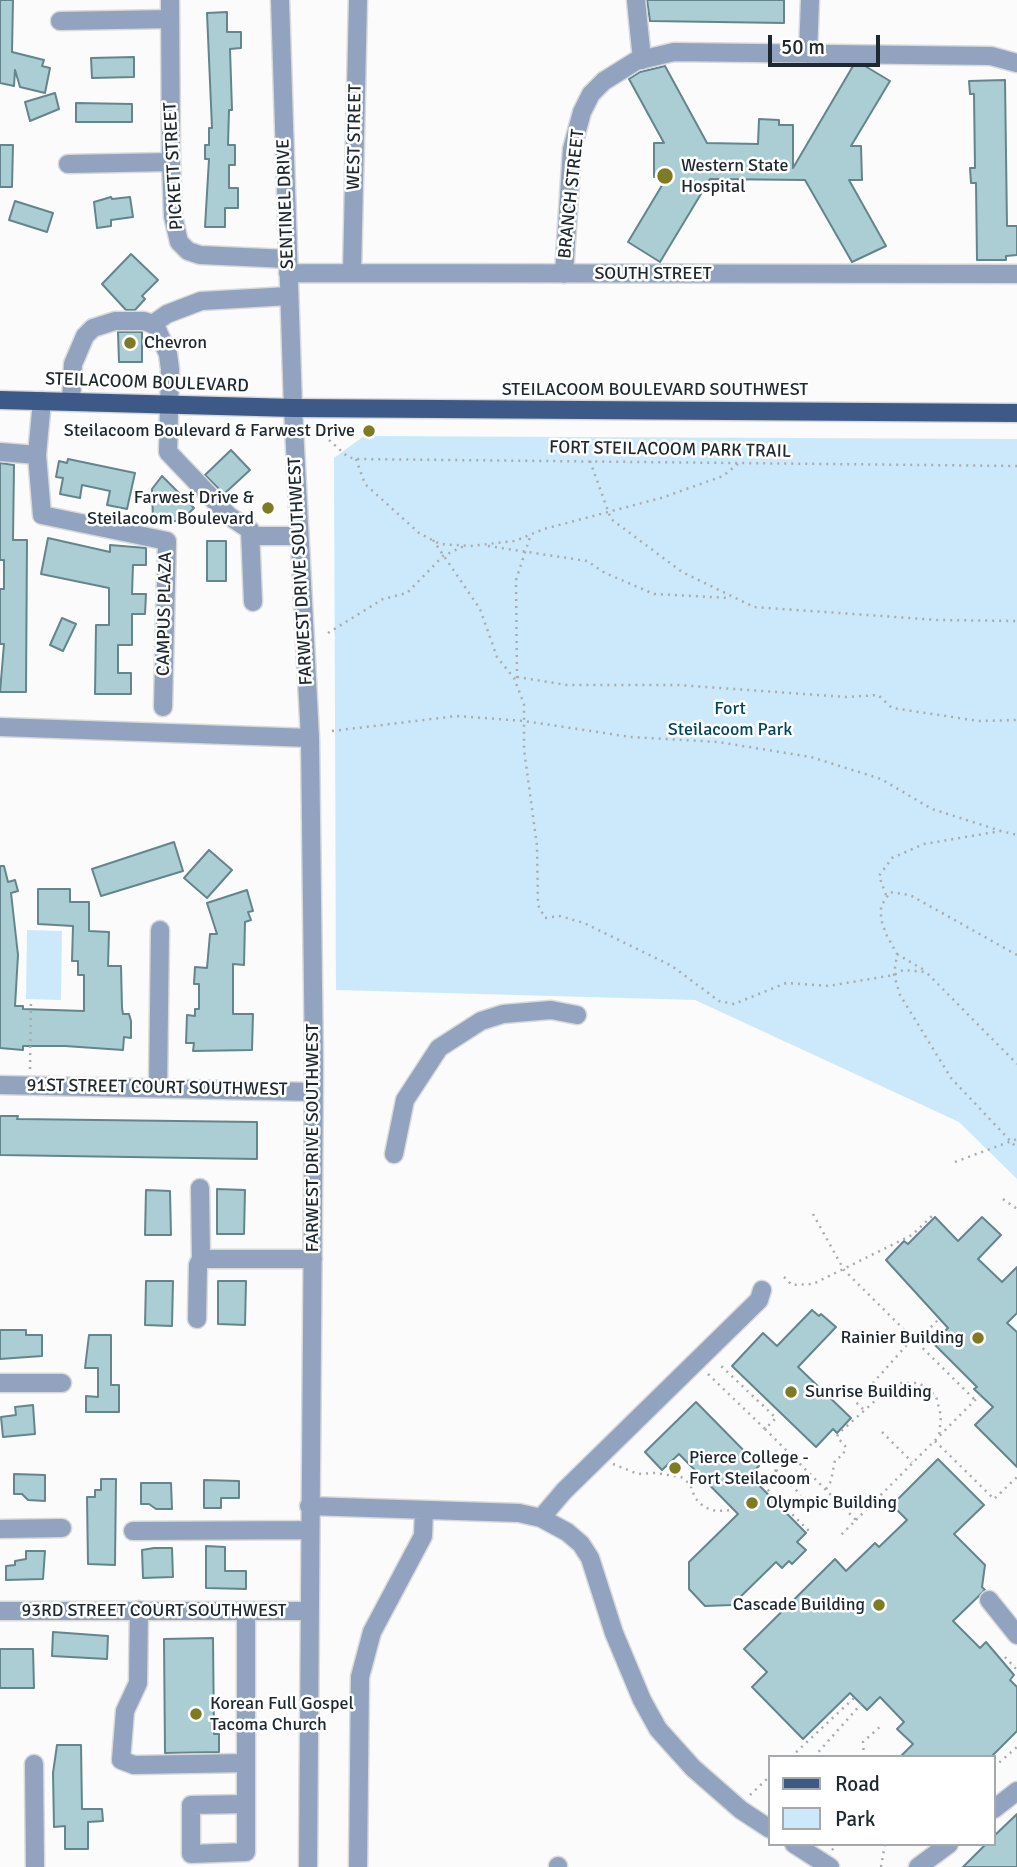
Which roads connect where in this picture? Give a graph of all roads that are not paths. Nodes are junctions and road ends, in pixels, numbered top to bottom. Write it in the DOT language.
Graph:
graph roads {
  1 [pos="170,0"];
  2 [pos="280,0"];
  3 [pos="358,0"];
  4 [pos="636,0"];
  5 [pos="810,0"];
  6 [pos="170,19"];
  7 [pos="60,21"];
  8 [pos="808,54"];
  9 [pos="642,60"];
  10 [pos="1017,63"];
  11 [pos="171,162"];
  12 [pos="68,164"];
  13 [pos="288,266"];
  14 [pos="352,273"];
  15 [pos="564,274"];
  16 [pos="1017,274"];
  17 [pos="289,296"];
  18 [pos="153,324"];
  19 [pos="0,400"];
  20 [pos="42,401"];
  21 [pos="71,402"];
  22 [pos="169,406"];
  23 [pos="293,408"];
  24 [pos="1017,412"];
  25 [pos="0,452"];
  26 [pos="37,455"];
  27 [pos="251,536"];
  28 [pos="299,536"];
  29 [pos="253,602"];
  30 [pos="163,707"];
  31 [pos="0,727"];
  32 [pos="310,738"];
  33 [pos="160,930"];
  34 [pos="577,1015"];
  35 [pos="0,1085"];
  36 [pos="158,1088"];
  37 [pos="314,1092"];
  38 [pos="394,1154"];
  39 [pos="200,1188"];
  40 [pos="201,1259"];
  41 [pos="313,1259"];
  42 [pos="762,1290"];
  43 [pos="197,1319"];
  44 [pos="0,1383"];
  45 [pos="62,1383"];
  46 [pos="309,1507"];
  47 [pos="424,1510"];
  48 [pos="541,1518"];
  49 [pos="62,1528"];
  50 [pos="0,1529"];
  51 [pos="309,1530"];
  52 [pos="133,1531"];
  53 [pos="989,1600"];
  54 [pos="139,1610"];
  55 [pos="0,1611"];
  56 [pos="246,1611"];
  57 [pos="309,1611"];
  58 [pos="1017,1635"];
  59 [pos="246,1762"];
  60 [pos="34,1764"];
  61 [pos="1017,1791"];
  62 [pos="246,1804"];
  63 [pos="996,1807"];
  64 [pos="768,1828"];
  65 [pos="799,1846"];
  66 [pos="946,1846"];
  67 [pos="831,1859"];
  68 [pos="35,1867"];
  69 [pos="308,1867"];
  70 [pos="358,1867"];
  71 [pos="918,1867"];
  1 -- 6 [label="street, PICKETT STREET"];
  2 -- 13 [label="street, SENTINEL DRIVE"];
  3 -- 14 [label="street, WEST STREET"];
  4 -- 9 [label="street"];
  5 -- 8 [label="street"];
  6 -- 7 [label="street"];
  6 -- 11 [label="street, PICKETT STREET"];
  8 -- 9 [label="street, BRANCH STREET"];
  8 -- 10 [label="street, BRANCH STREET"];
  9 -- 15 [label="street, BRANCH STREET"];
  11 -- 12 [label="street"];
  11 -- 13 [label="street, PICKETT STREET"];
  13 -- 14 [label="street, SOUTH STREET"];
  13 -- 17 [label="street, SENTINEL DRIVE"];
  14 -- 15 [label="street, SOUTH STREET"];
  15 -- 16 [label="street, SOUTH STREET"];
  17 -- 18 [label="street"];
  17 -- 23 [label="street, SENTINEL DRIVE"];
  18 -- 21 [label="street"];
  18 -- 22 [label="street"];
  19 -- 20 [label="main road, STEILACOOM BOULEVARD"];
  20 -- 21 [label="main road, STEILACOOM BOULEVARD"];
  20 -- 26 [label="street, CAMPUS PLAZA"];
  21 -- 22 [label="main road, STEILACOOM BOULEVARD"];
  22 -- 23 [label="main road, STEILACOOM BOULEVARD"];
  22 -- 27 [label="street"];
  23 -- 24 [label="main road, STEILACOOM BOULEVARD SOUTHWEST"];
  23 -- 28 [label="street, FARWEST DRIVE SOUTHWEST"];
  25 -- 26 [label="street"];
  26 -- 30 [label="street, CAMPUS PLAZA"];
  27 -- 28 [label="street"];
  27 -- 29 [label="street"];
  28 -- 32 [label="street, FARWEST DRIVE SOUTHWEST"];
  31 -- 32 [label="street"];
  32 -- 37 [label="street, FARWEST DRIVE SOUTHWEST"];
  33 -- 36 [label="street"];
  34 -- 38 [label="street"];
  35 -- 36 [label="street, 91ST STREET COURT SOUTHWEST"];
  36 -- 37 [label="street, 91ST STREET COURT SOUTHWEST"];
  37 -- 41 [label="street, FARWEST DRIVE SOUTHWEST"];
  39 -- 40 [label="street"];
  40 -- 41 [label="street"];
  40 -- 43 [label="street"];
  41 -- 46 [label="street, FARWEST DRIVE SOUTHWEST"];
  42 -- 48 [label="street"];
  44 -- 45 [label="street"];
  46 -- 47 [label="street"];
  46 -- 51 [label="street, FARWEST DRIVE SOUTHWEST"];
  47 -- 48 [label="street"];
  47 -- 70 [label="street"];
  48 -- 64 [label="street"];
  49 -- 50 [label="street"];
  51 -- 52 [label="street"];
  51 -- 57 [label="street, FARWEST DRIVE SOUTHWEST"];
  53 -- 58 [label="street"];
  54 -- 55 [label="street, 93RD STREET COURT SOUTHWEST"];
  54 -- 56 [label="street, 93RD STREET COURT SOUTHWEST"];
  54 -- 59 [label="street"];
  56 -- 57 [label="street, 93RD STREET COURT SOUTHWEST"];
  56 -- 59 [label="street"];
  57 -- 69 [label="street, FARWEST DRIVE SOUTHWEST"];
  59 -- 62 [label="street"];
  60 -- 68 [label="street"];
  61 -- 63 [label="street"];
  65 -- 67 [label="street"];
  66 -- 71 [label="street"];
}
